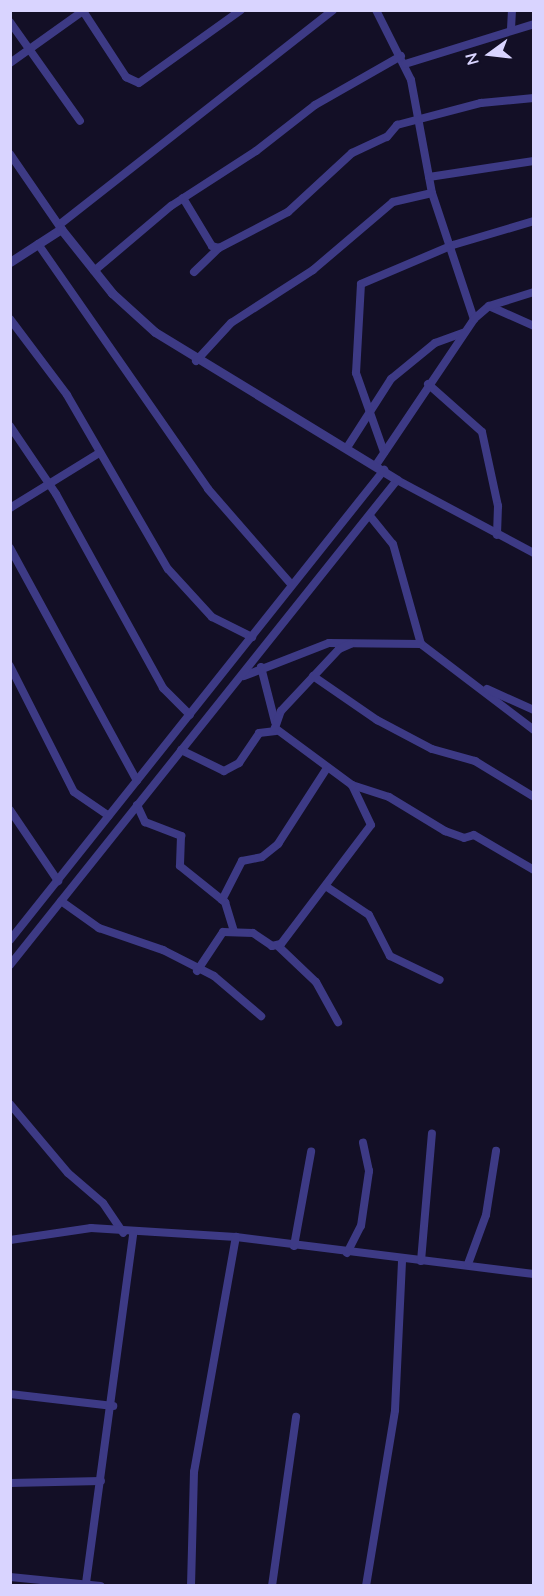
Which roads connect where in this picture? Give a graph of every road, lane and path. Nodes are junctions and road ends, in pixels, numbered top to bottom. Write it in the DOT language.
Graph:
graph roads {
  1 [pos="241,10"];
  2 [pos="333,10"];
  3 [pos="376,10"];
  4 [pos="512,10"];
  5 [pos="84,11"];
  6 [pos="10,22"];
  7 [pos="534,24"];
  8 [pos="511,28"];
  9 [pos="31,49"];
  10 [pos="401,56"];
  11 [pos="10,63"];
  12 [pos="405,64"];
  13 [pos="534,98"];
  14 [pos="420,118"];
  15 [pos="80,121"];
  16 [pos="10,154"];
  17 [pos="534,161"];
  18 [pos="429,177"];
  19 [pos="432,193"];
  20 [pos="183,198"];
  21 [pos="534,221"];
  22 [pos="60,227"];
  23 [pos="38,244"];
  24 [pos="453,245"];
  25 [pos="219,248"];
  26 [pos="10,262"];
  27 [pos="94,271"];
  28 [pos="194,272"];
  29 [pos="534,292"];
  30 [pos="489,306"];
  31 [pos="10,319"];
  32 [pos="474,320"];
  33 [pos="534,326"];
  34 [pos="463,333"];
  35 [pos="196,361"];
  36 [pos="428,384"];
  37 [pos="366,414"];
  38 [pos="10,426"];
  39 [pos="348,446"];
  40 [pos="384,452"];
  41 [pos="99,453"];
  42 [pos="380,468"];
  43 [pos="397,480"];
  44 [pos="49,482"];
  45 [pos="10,508"];
  46 [pos="370,516"];
  47 [pos="497,535"];
  48 [pos="10,548"];
  49 [pos="534,553"];
  50 [pos="291,584"];
  51 [pos="252,637"];
  52 [pos="351,644"];
  53 [pos="421,645"];
  54 [pos="10,666"];
  55 [pos="261,667"];
  56 [pos="314,676"];
  57 [pos="240,678"];
  58 [pos="485,689"];
  59 [pos="534,710"];
  60 [pos="190,715"];
  61 [pos="275,722"];
  62 [pos="534,730"];
  63 [pos="276,731"];
  64 [pos="181,750"];
  65 [pos="327,768"];
  66 [pos="136,781"];
  67 [pos="352,785"];
  68 [pos="534,797"];
  69 [pos="136,806"];
  70 [pos="10,810"];
  71 [pos="109,816"];
  72 [pos="534,870"];
  73 [pos="58,881"];
  74 [pos="327,887"];
  75 [pos="222,900"];
  76 [pos="61,901"];
  77 [pos="234,932"];
  78 [pos="10,940"];
  79 [pos="278,946"];
  80 [pos="10,965"];
  81 [pos="197,971"];
  82 [pos="440,980"];
  83 [pos="261,1016"];
  84 [pos="338,1022"];
  85 [pos="10,1104"];
  86 [pos="432,1133"];
  87 [pos="363,1143"];
  88 [pos="496,1151"];
  89 [pos="311,1152"];
  90 [pos="123,1233"];
  91 [pos="133,1234"];
  92 [pos="236,1237"];
  93 [pos="10,1240"];
  94 [pos="294,1246"];
  95 [pos="347,1253"];
  96 [pos="402,1260"];
  97 [pos="421,1261"];
  98 [pos="468,1264"];
  99 [pos="534,1274"];
  100 [pos="10,1394"];
  101 [pos="113,1406"];
  102 [pos="296,1417"];
  103 [pos="101,1481"];
  104 [pos="10,1483"];
  105 [pos="10,1577"];
  106 [pos="37,1578"];
  107 [pos="86,1583"];
  108 [pos="27,1586"];
  109 [pos="101,1586"];
  110 [pos="191,1586"];
  111 [pos="272,1586"];
  112 [pos="366,1586"];
  1 -- 5 [label="street"];
  2 -- 22 [label="street"];
  3 -- 10 [label="street"];
  4 -- 8 [label="street"];
  5 -- 9 [label="street"];
  6 -- 9 [label="street"];
  7 -- 8 [label="street"];
  8 -- 12 [label="street"];
  9 -- 11 [label="street"];
  9 -- 15 [label="street"];
  10 -- 12 [label="street"];
  10 -- 20 [label="street"];
  12 -- 14 [label="street"];
  13 -- 14 [label="street"];
  14 -- 18 [label="street"];
  14 -- 25 [label="street"];
  16 -- 22 [label="street"];
  17 -- 18 [label="street"];
  18 -- 19 [label="street"];
  19 -- 24 [label="street"];
  19 -- 35 [label="street"];
  20 -- 25 [label="street"];
  20 -- 27 [label="street"];
  21 -- 24 [label="street"];
  22 -- 23 [label="street"];
  22 -- 27 [label="street"];
  23 -- 26 [label="street"];
  23 -- 50 [label="street"];
  24 -- 32 [label="street"];
  24 -- 37 [label="street"];
  25 -- 28 [label="street"];
  27 -- 35 [label="street"];
  29 -- 30 [label="street"];
  30 -- 32 [label="street"];
  30 -- 33 [label="street"];
  31 -- 41 [label="street"];
  32 -- 34 [label="street"];
  34 -- 36 [label="street"];
  34 -- 37 [label="street"];
  35 -- 39 [label="street"];
  36 -- 40 [label="street"];
  36 -- 47 [label="street"];
  37 -- 39 [label="street"];
  37 -- 40 [label="street"];
  38 -- 44 [label="street"];
  39 -- 42 [label="street"];
  40 -- 42 [label="street"];
  41 -- 44 [label="street"];
  41 -- 51 [label="street"];
  42 -- 43 [label="street"];
  42 -- 50 [label="street"];
  43 -- 46 [label="street"];
  43 -- 47 [label="street"];
  44 -- 45 [label="street"];
  44 -- 60 [label="street"];
  46 -- 53 [label="street"];
  46 -- 57 [label="street"];
  47 -- 49 [label="street"];
  48 -- 66 [label="street"];
  50 -- 51 [label="street"];
  51 -- 60 [label="street"];
  52 -- 53 [label="street"];
  52 -- 55 [label="street"];
  52 -- 56 [label="street"];
  53 -- 58 [label="street"];
  54 -- 71 [label="street"];
  55 -- 57 [label="street"];
  55 -- 61 [label="street"];
  56 -- 61 [label="street"];
  56 -- 68 [label="street"];
  57 -- 64 [label="street"];
  58 -- 59 [label="street"];
  58 -- 62 [label="street"];
  60 -- 66 [label="street"];
  61 -- 63 [label="street"];
  63 -- 64 [label="street"];
  63 -- 65 [label="street"];
  64 -- 69 [label="street"];
  65 -- 67 [label="street"];
  65 -- 75 [label="street"];
  66 -- 71 [label="street"];
  67 -- 72 [label="street"];
  67 -- 74 [label="street"];
  69 -- 75 [label="street"];
  69 -- 76 [label="street"];
  70 -- 73 [label="street"];
  71 -- 73 [label="street"];
  73 -- 78 [label="street"];
  74 -- 79 [label="street"];
  74 -- 82 [label="street"];
  75 -- 77 [label="street"];
  76 -- 80 [label="street"];
  76 -- 81 [label="street"];
  77 -- 79 [label="street"];
  77 -- 81 [label="street"];
  79 -- 84 [label="street"];
  81 -- 83 [label="street"];
  85 -- 90 [label="street"];
  86 -- 97 [label="street"];
  87 -- 95 [label="street"];
  88 -- 98 [label="street"];
  89 -- 94 [label="street"];
  90 -- 91 [label="street"];
  90 -- 93 [label="street"];
  91 -- 92 [label="street"];
  91 -- 101 [label="street"];
  92 -- 94 [label="street"];
  92 -- 110 [label="street"];
  94 -- 95 [label="street"];
  95 -- 96 [label="street"];
  96 -- 97 [label="street"];
  96 -- 112 [label="street"];
  97 -- 98 [label="street"];
  98 -- 99 [label="street"];
  100 -- 101 [label="street"];
  101 -- 103 [label="street"];
  102 -- 111 [label="street"];
  103 -- 104 [label="street"];
  103 -- 107 [label="street"];
  105 -- 106 [label="street"];
  106 -- 107 [label="street"];
  106 -- 108 [label="street"];
  107 -- 109 [label="street"];
}
